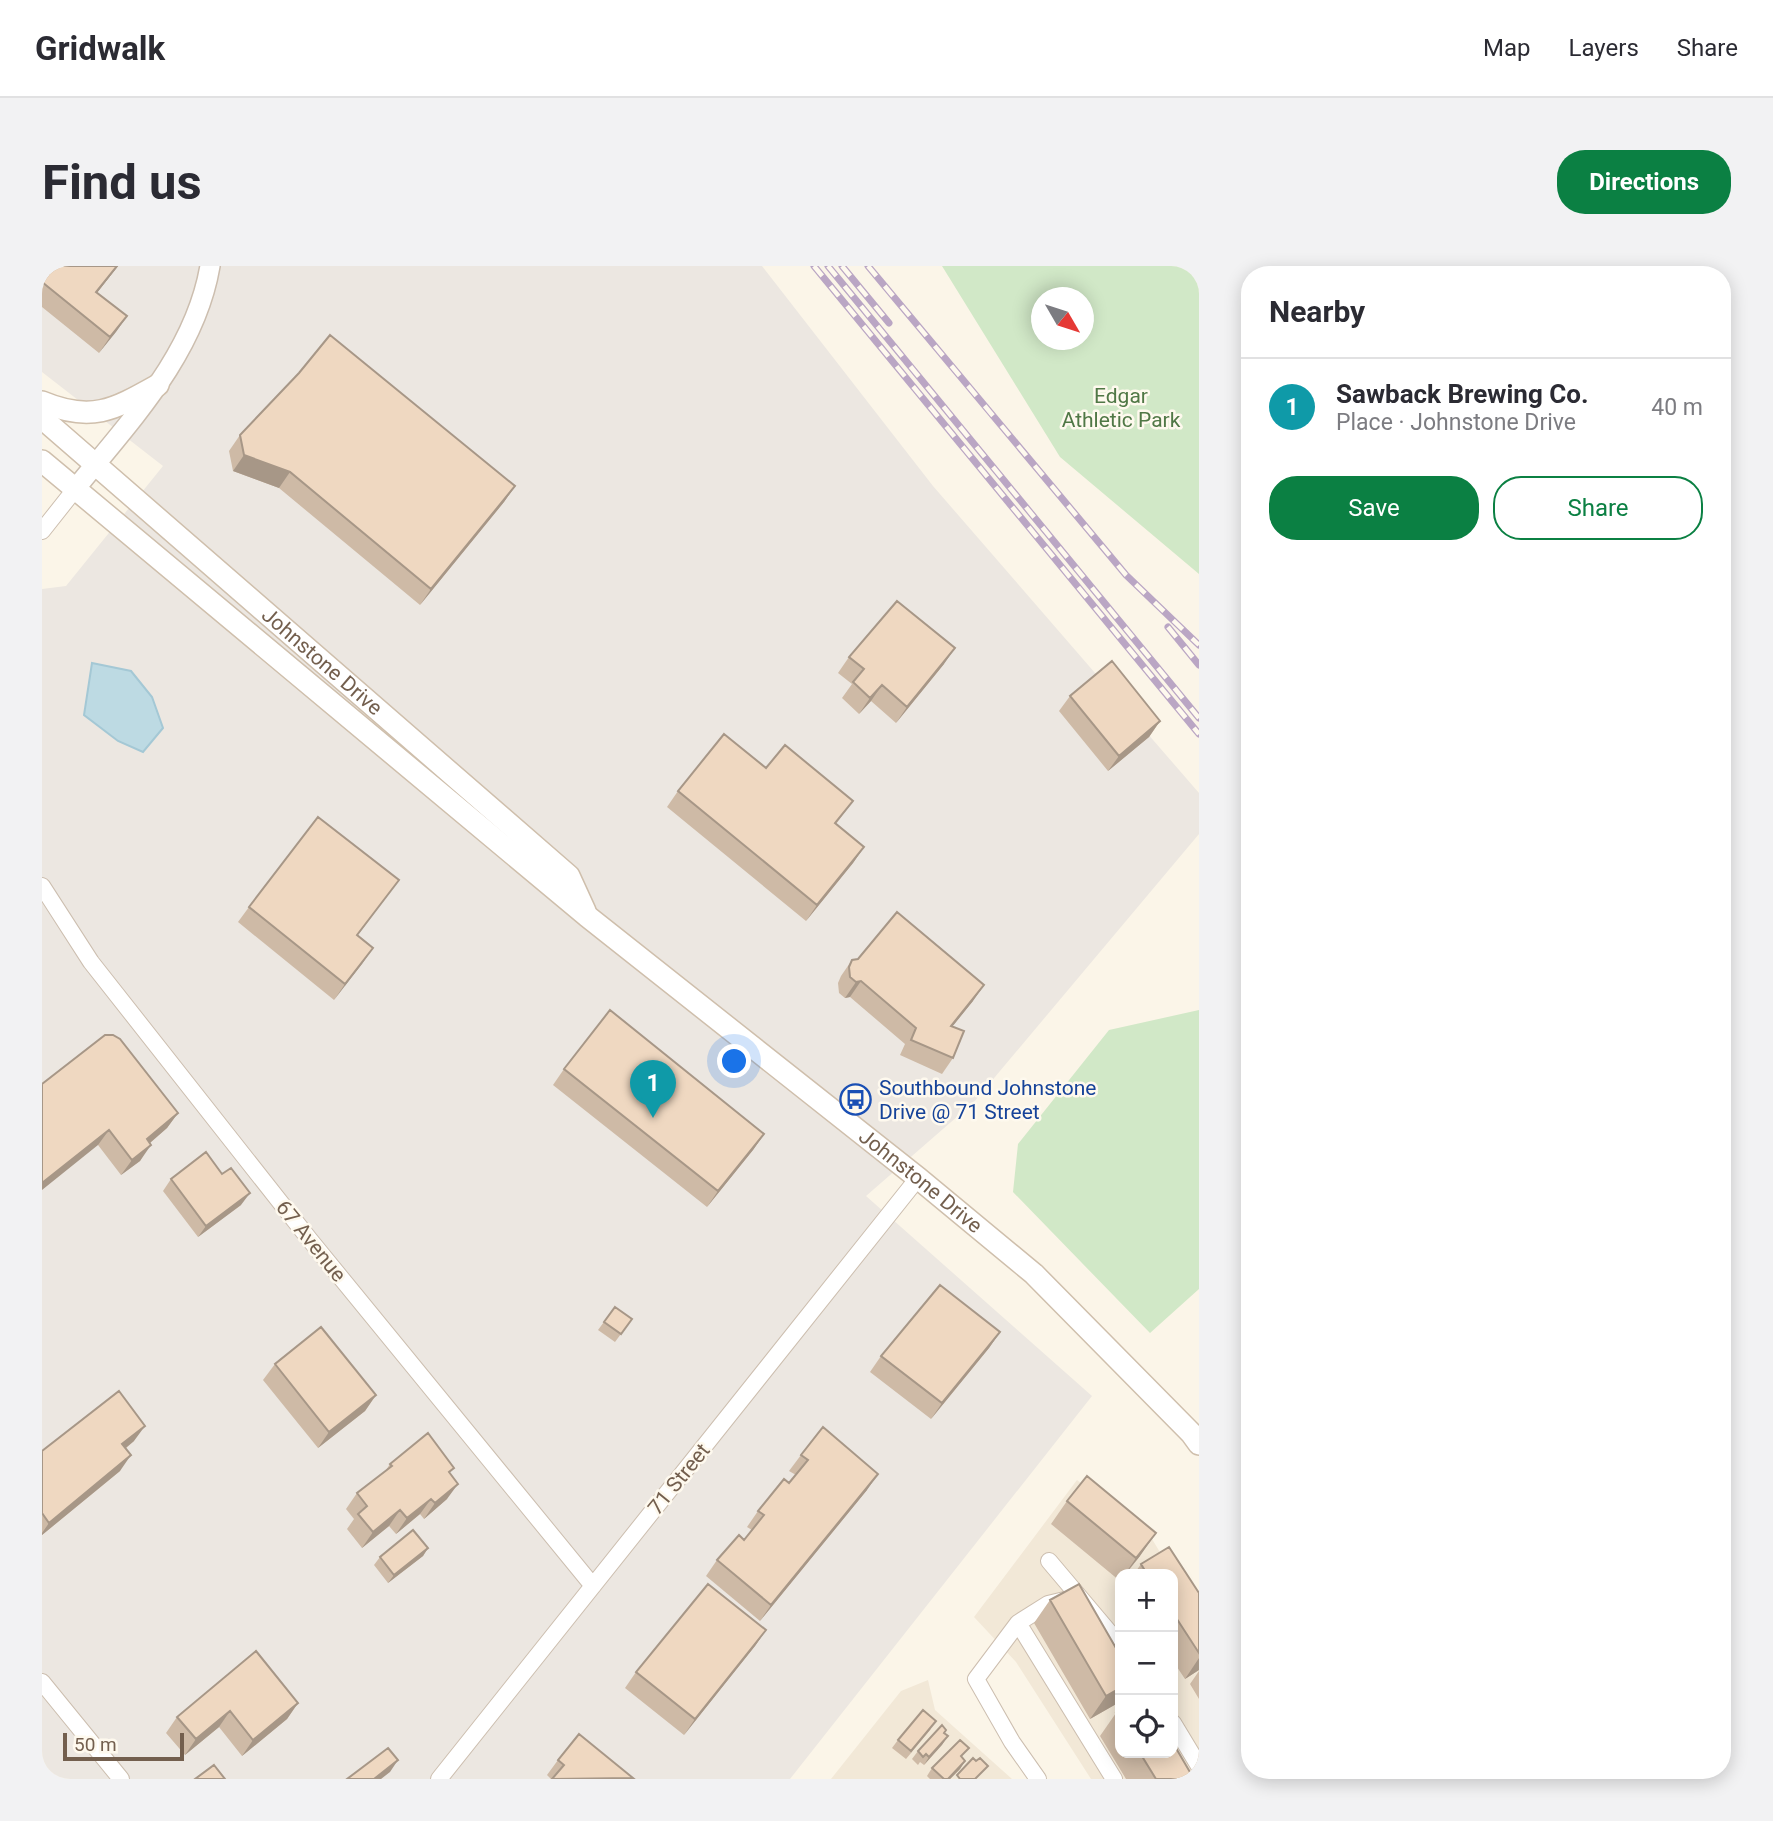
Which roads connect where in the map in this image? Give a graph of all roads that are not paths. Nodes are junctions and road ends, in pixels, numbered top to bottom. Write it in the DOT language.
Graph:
graph roads {
  1 [pos="210,266"];
  2 [pos="159,385"];
  3 [pos="42,402"];
  4 [pos="42,418"];
  5 [pos="42,461"];
  6 [pos="96,463"];
  7 [pos="76,488"];
  8 [pos="42,531"];
  9 [pos="42,886"];
  10 [pos="587,916"];
  11 [pos="918,1178"];
  12 [pos="1199,1444"];
  13 [pos="1049,1561"];
  14 [pos="593,1586"];
  15 [pos="1078,1597"];
  16 [pos="1018,1623"];
  17 [pos="1115,1639"];
  18 [pos="42,1682"];
  19 [pos="1178,1731"];
  20 [pos="1199,1766"];
  21 [pos="121,1779"];
  22 [pos="439,1779"];
  23 [pos="1038,1779"];
  24 [pos="1114,1779"];
  1 -- 2 [label="street"];
  2 -- 3 [label="main road"];
  2 -- 6 [label="street"];
  4 -- 6 [label="main road, Johnstone Drive"];
  5 -- 7 [label="main road, Johnstone Drive"];
  6 -- 7 [label="street"];
  6 -- 10 [label="main road, Johnstone Drive"];
  7 -- 8 [label="street"];
  7 -- 10 [label="main road, Johnstone Drive"];
  9 -- 14 [label="street, 67 Avenue"];
  10 -- 11 [label="main road, Johnstone Drive"];
  11 -- 12 [label="main road, Johnstone Drive"];
  11 -- 14 [label="street, 71 Street"];
  13 -- 15 [label="street"];
  14 -- 22 [label="street, 71 Street"];
  15 -- 16 [label="street"];
  15 -- 17 [label="street"];
  16 -- 23 [label="street"];
  16 -- 24 [label="street"];
  18 -- 21 [label="street"];
  19 -- 20 [label="street"];
}
